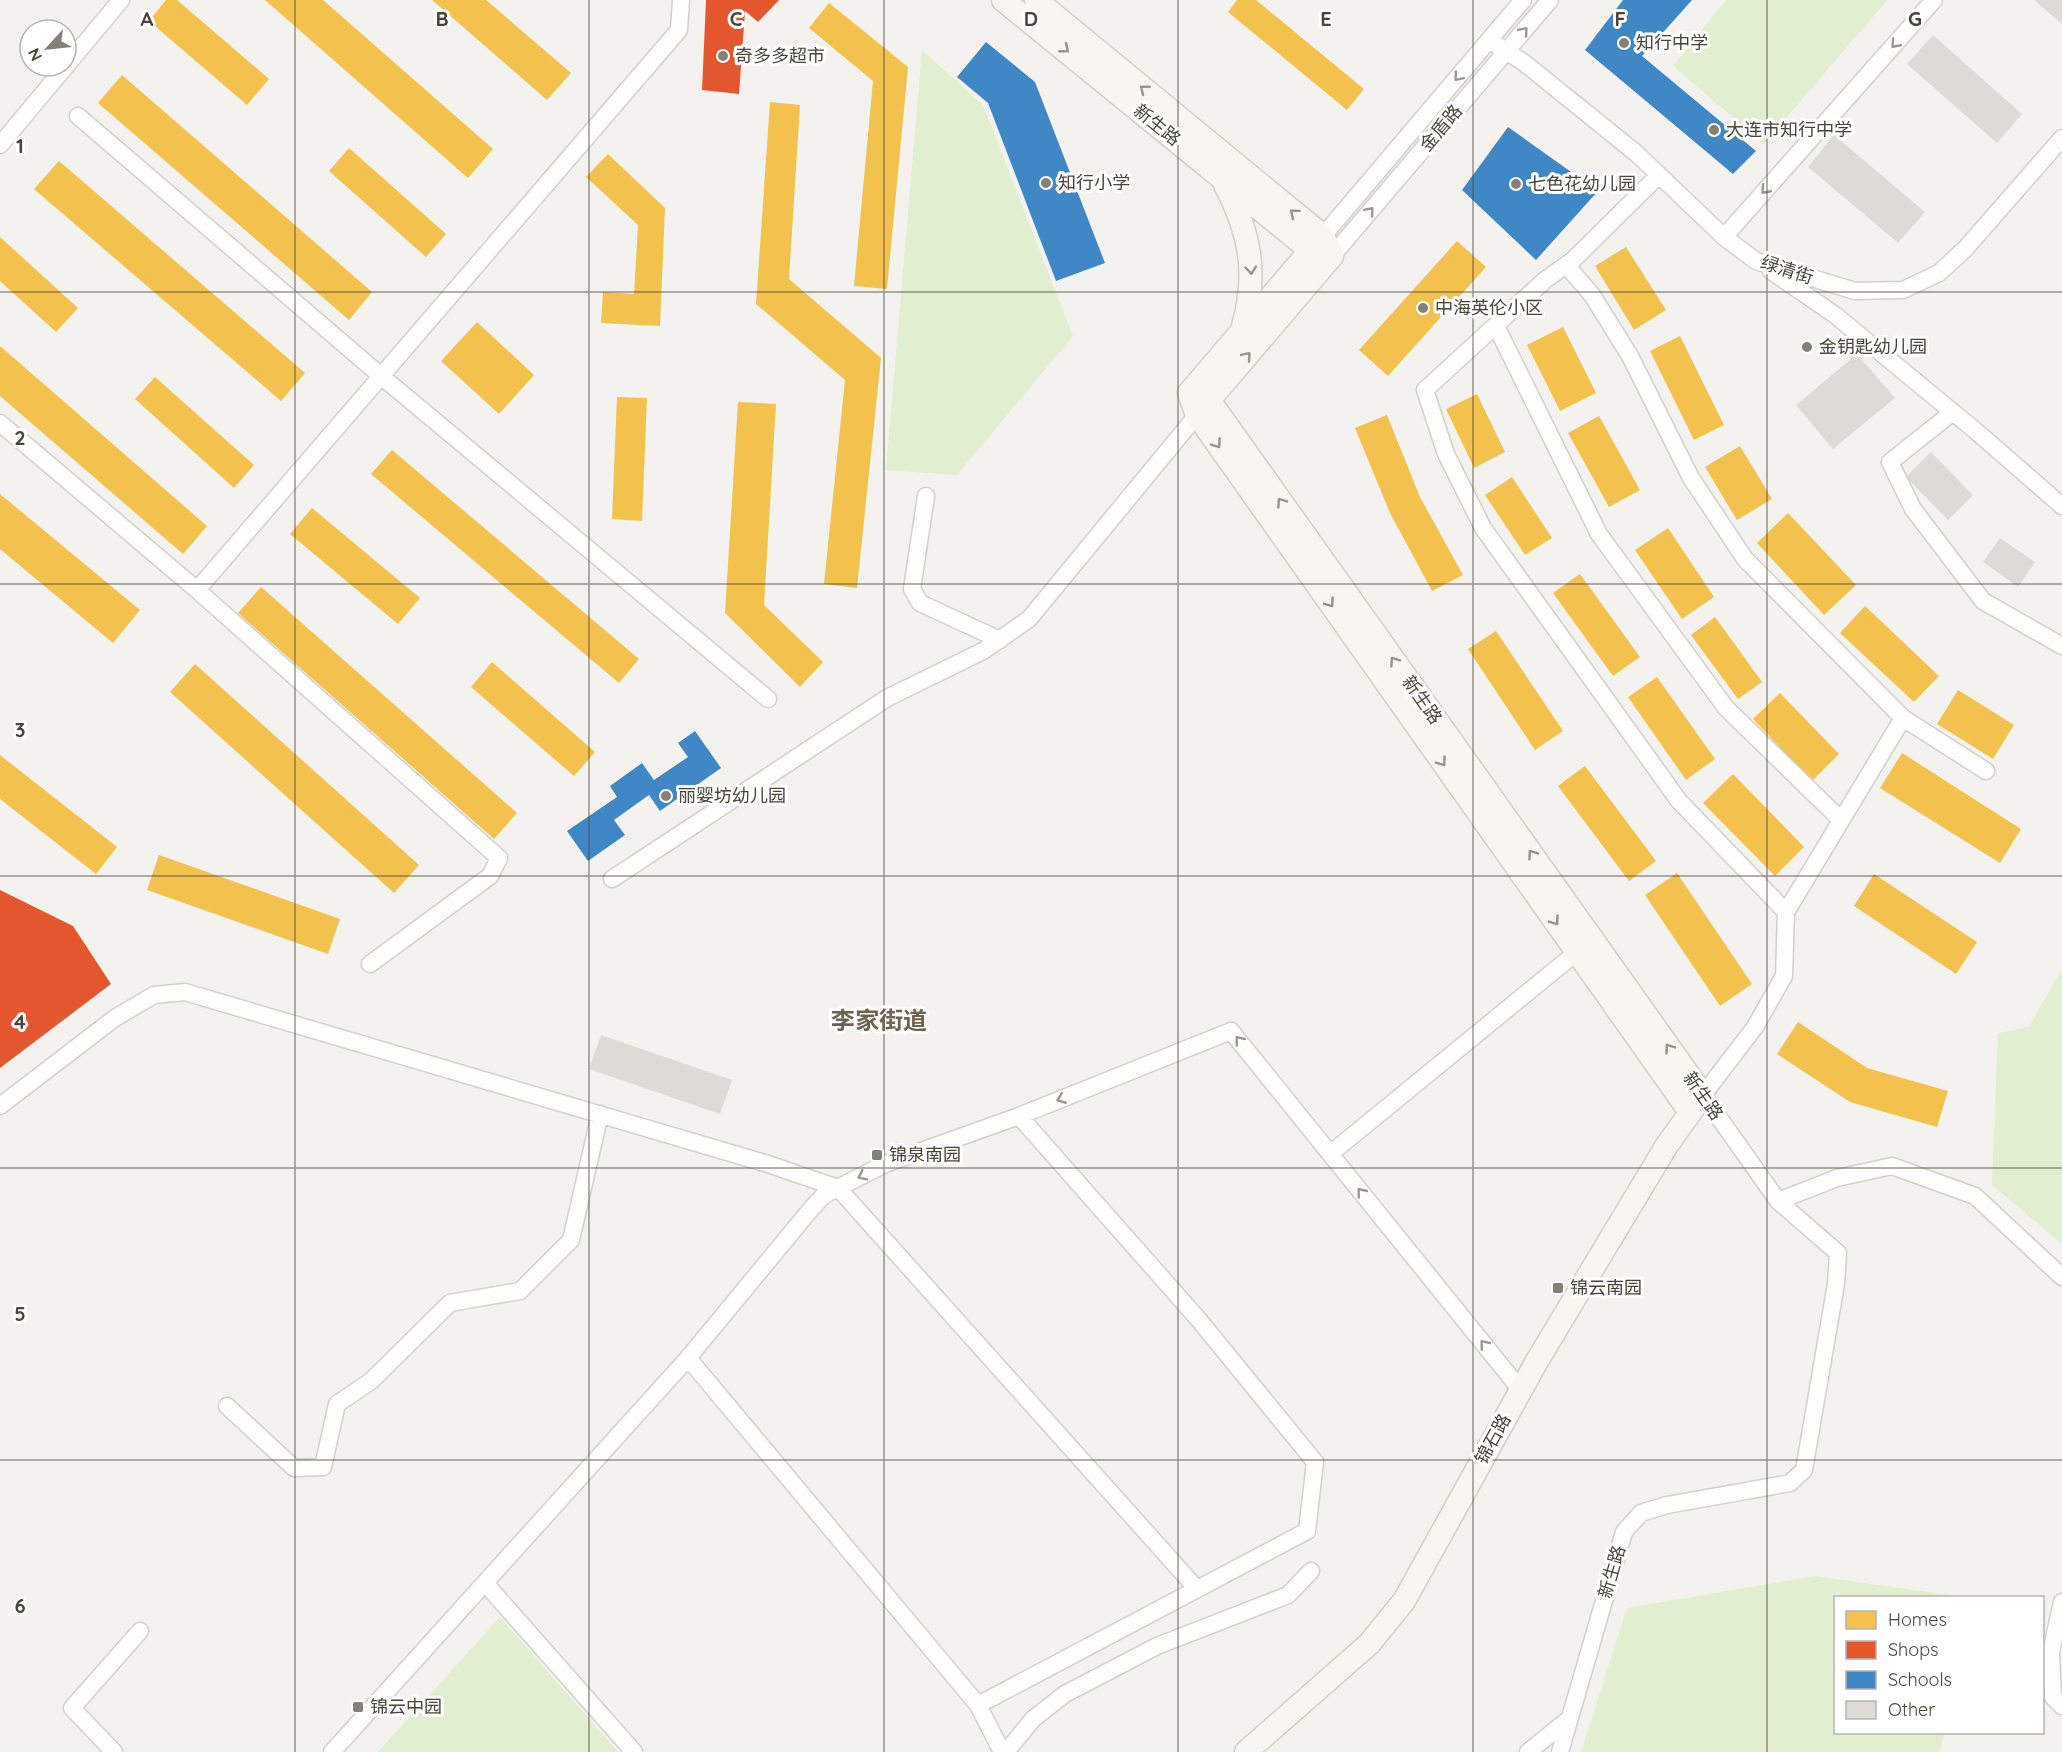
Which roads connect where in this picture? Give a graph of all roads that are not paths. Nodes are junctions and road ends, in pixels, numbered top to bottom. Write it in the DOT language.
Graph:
graph roads {
  1 [pos="121,0"];
  2 [pos="681,0"];
  3 [pos="1003,0"];
  4 [pos="1036,0"];
  5 [pos="1523,0"];
  6 [pos="1550,0"];
  7 [pos="1934,0"];
  8 [pos="1489,40"];
  9 [pos="1506,51"];
  10 [pos="78,116"];
  11 [pos="2062,138"];
  12 [pos="0,145"];
  13 [pos="1659,175"];
  14 [pos="1220,176"];
  15 [pos="1724,237"];
  16 [pos="1322,247"];
  17 [pos="1756,261"];
  18 [pos="1566,265"];
  19 [pos="1496,326"];
  20 [pos="1241,332"];
  21 [pos="381,376"];
  22 [pos="1198,403"];
  23 [pos="1953,412"];
  24 [pos="0,423"];
  25 [pos="926,496"];
  26 [pos="2062,506"];
  27 [pos="196,590"];
  28 [pos="1000,640"];
  29 [pos="2062,646"];
  30 [pos="768,699"];
  31 [pos="1903,718"];
  32 [pos="1986,771"];
  33 [pos="1841,820"];
  34 [pos="612,879"];
  35 [pos="1786,912"];
  36 [pos="1577,952"];
  37 [pos="370,964"];
  38 [pos="1697,1104"];
  39 [pos="0,1106"];
  40 [pos="600,1114"];
  41 [pos="1019,1116"];
  42 [pos="1330,1154"];
  43 [pos="838,1188"];
  44 [pos="1778,1201"];
  45 [pos="2062,1277"];
  46 [pos="688,1358"];
  47 [pos="1520,1389"];
  48 [pos="227,1406"];
  49 [pos="1311,1571"];
  50 [pos="485,1583"];
  51 [pos="1197,1588"];
  52 [pos="2062,1602"];
  53 [pos="140,1631"];
  54 [pos="978,1705"];
  55 [pos="2062,1706"];
  56 [pos="1569,1719"];
  57 [pos="114,1752"];
  58 [pos="332,1752"];
  59 [pos="634,1752"];
  60 [pos="1004,1752"];
  61 [pos="1246,1752"];
  62 [pos="1528,1752"];
  63 [pos="1560,1752"];
  1 -- 12 [label="street"];
  2 -- 21 [label="street"];
  3 -- 14 [label="street, 新生路, one-way"];
  16 -- 4 [label="street, 新生路, one-way"];
  5 -- 8 [label="street, 金盾路"];
  9 -- 6 [label="street, 金盾路, one-way"];
  7 -- 15 [label="street, one-way"];
  8 -- 9 [label="street, 绿清街"];
  8 -- 16 [label="street, 金盾路, one-way"];
  9 -- 13 [label="street, 绿清街"];
  16 -- 9 [label="street, 金盾路, one-way"];
  10 -- 21 [label="street"];
  11 -- 17 [label="street, 绿清街"];
  13 -- 15 [label="street, 绿清街"];
  13 -- 18 [label="street"];
  14 -- 16 [label="street, 新生路"];
  14 -- 20 [label="street, one-way"];
  15 -- 17 [label="street, 绿清街"];
  16 -- 20 [label="street"];
  22 -- 16 [label="street, one-way"];
  17 -- 23 [label="street"];
  18 -- 19 [label="street"];
  18 -- 31 [label="street"];
  19 -- 33 [label="street"];
  19 -- 35 [label="street"];
  20 -- 22 [label="street"];
  21 -- 27 [label="street"];
  21 -- 30 [label="street"];
  22 -- 28 [label="street"];
  22 -- 36 [label="street, 新生路, one-way"];
  38 -- 22 [label="street, 新生路, one-way"];
  23 -- 26 [label="street"];
  23 -- 29 [label="street"];
  24 -- 27 [label="street"];
  25 -- 28 [label="street"];
  27 -- 37 [label="street"];
  28 -- 34 [label="street"];
  31 -- 32 [label="street"];
  31 -- 33 [label="street"];
  33 -- 35 [label="street"];
  35 -- 38 [label="street"];
  36 -- 38 [label="street, 新生路"];
  36 -- 42 [label="street"];
  38 -- 44 [label="street, 新生路"];
  38 -- 47 [label="street, 锦石路"];
  39 -- 40 [label="street"];
  40 -- 43 [label="street"];
  40 -- 48 [label="street"];
  42 -- 41 [label="street, one-way"];
  41 -- 43 [label="street, one-way"];
  41 -- 51 [label="street"];
  47 -- 42 [label="street, one-way"];
  43 -- 46 [label="street"];
  43 -- 51 [label="street"];
  44 -- 45 [label="street"];
  44 -- 56 [label="street, 新生路"];
  46 -- 50 [label="street"];
  46 -- 54 [label="street"];
  47 -- 61 [label="street, 锦石路"];
  49 -- 60 [label="street"];
  50 -- 58 [label="street"];
  50 -- 59 [label="street"];
  51 -- 54 [label="street"];
  52 -- 55 [label="street"];
  53 -- 57 [label="street"];
  54 -- 60 [label="street"];
  56 -- 62 [label="street"];
  56 -- 63 [label="street, 新生路"];
}
